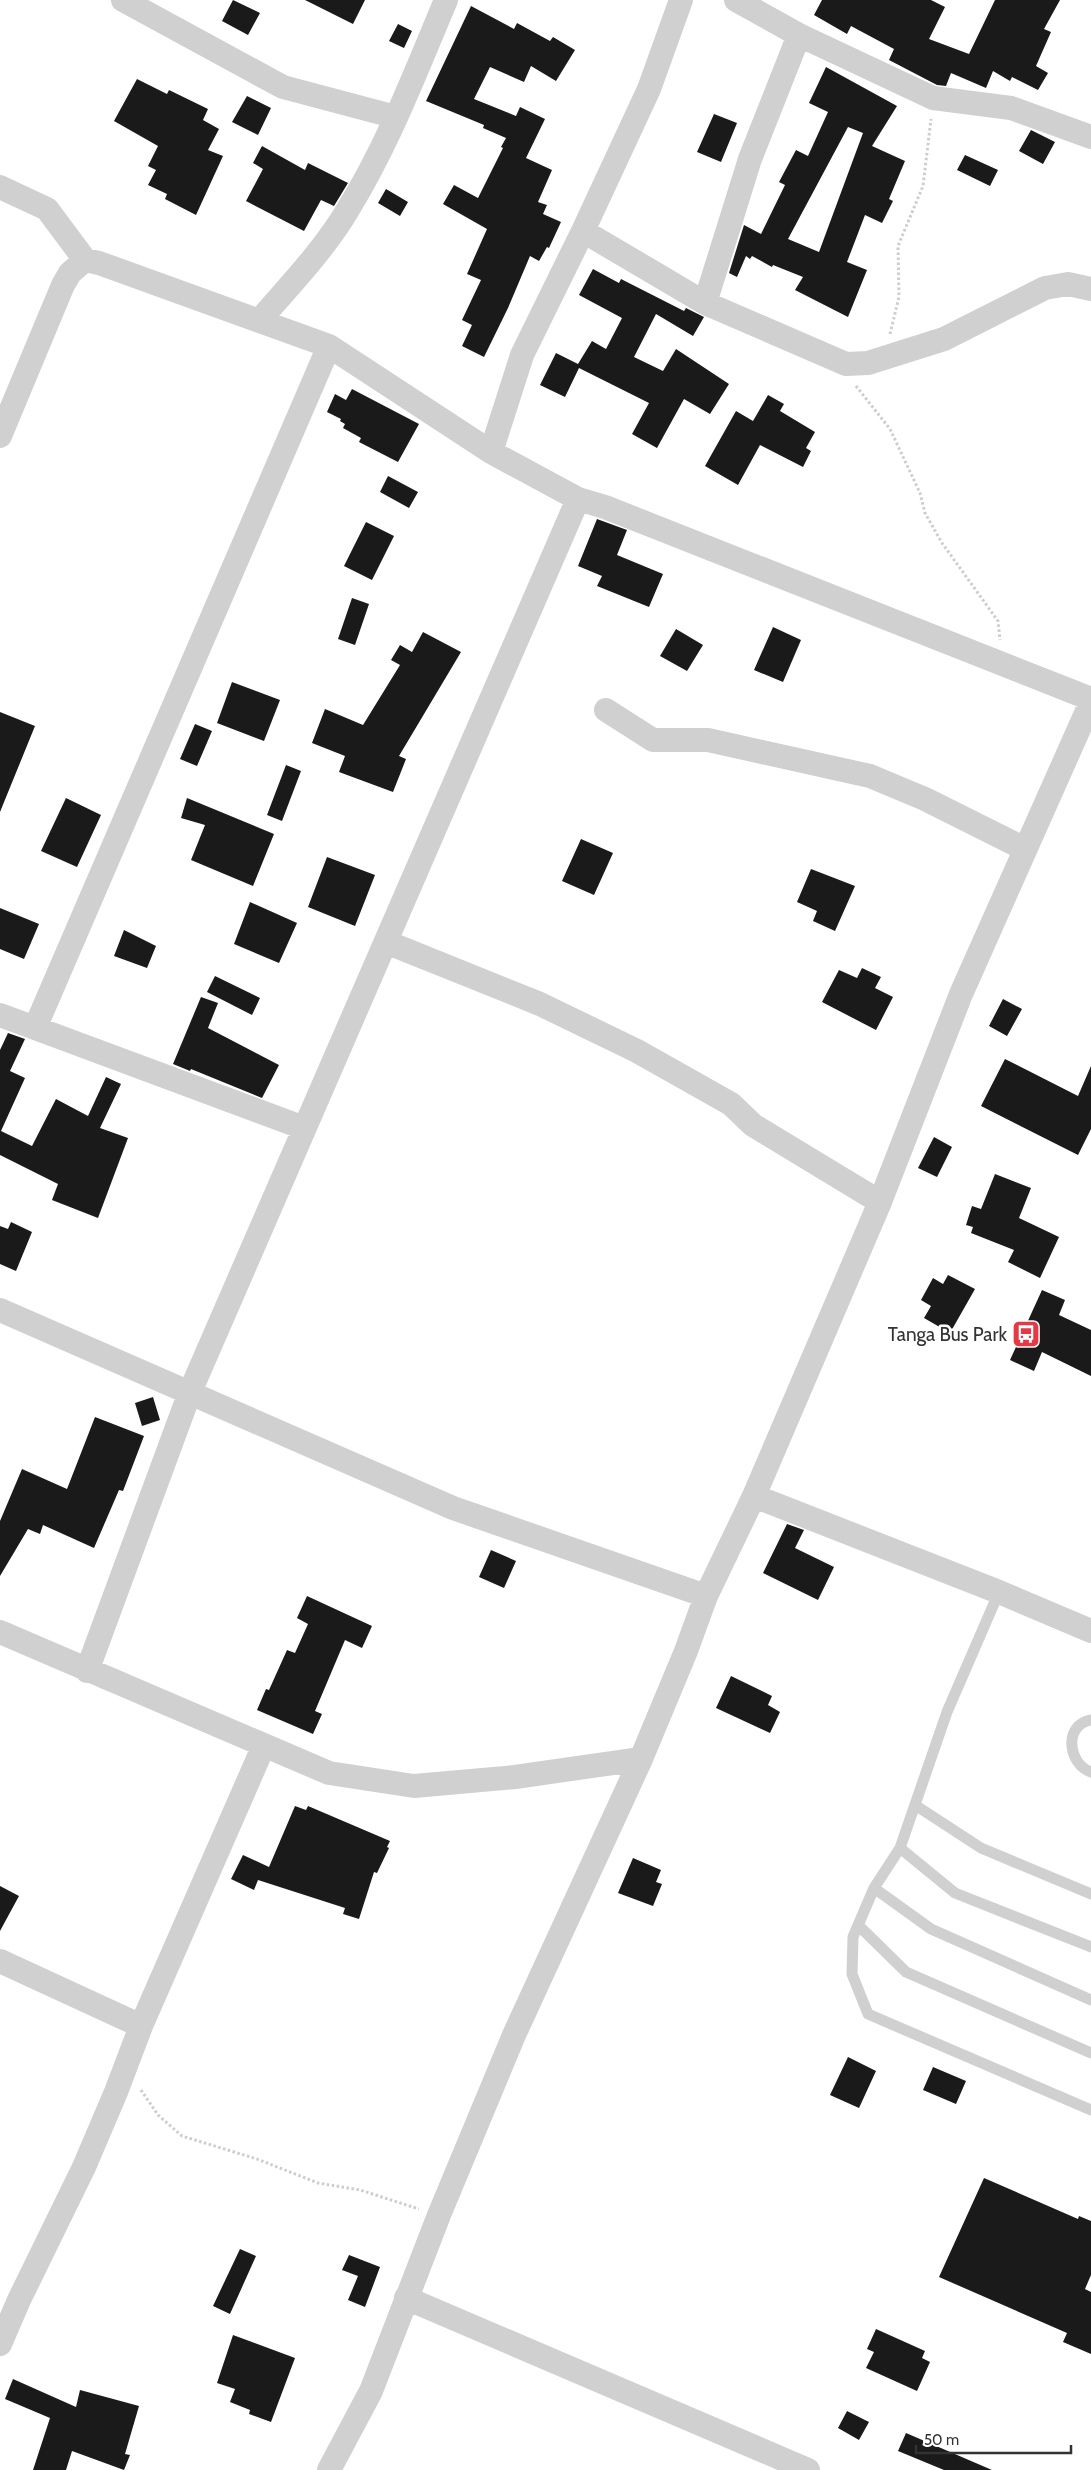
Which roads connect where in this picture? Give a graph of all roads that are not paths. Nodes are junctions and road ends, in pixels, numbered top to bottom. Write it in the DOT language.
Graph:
graph roads {
  1 [pos="123,0"];
  2 [pos="446,0"];
  3 [pos="681,0"];
  4 [pos="736,0"];
  5 [pos="799,35"];
  6 [pos="396,117"];
  7 [pos="1091,137"];
  8 [pos="0,187"];
  9 [pos="584,231"];
  10 [pos="85,260"];
  11 [pos="1091,289"];
  12 [pos="705,303"];
  13 [pos="260,322"];
  14 [pos="329,346"];
  15 [pos="0,436"];
  16 [pos="491,452"];
  17 [pos="578,499"];
  18 [pos="1091,700"];
  19 [pos="606,710"];
  20 [pos="1025,849"];
  21 [pos="386,942"];
  22 [pos="0,1015"];
  23 [pos="35,1028"];
  24 [pos="304,1128"];
  25 [pos="880,1202"];
  26 [pos="0,1310"];
  27 [pos="190,1392"];
  28 [pos="754,1496"];
  29 [pos="999,1592"];
  30 [pos="706,1596"];
  31 [pos="1089,1623"];
  32 [pos="0,1632"];
  33 [pos="87,1671"];
  34 [pos="1091,1720"];
  35 [pos="264,1746"];
  36 [pos="641,1759"];
  37 [pos="1091,1772"];
  38 [pos="914,1805"];
  39 [pos="900,1848"];
  40 [pos="874,1888"];
  41 [pos="1091,1894"];
  42 [pos="858,1925"];
  43 [pos="1091,1947"];
  44 [pos="0,1961"];
  45 [pos="1091,2000"];
  46 [pos="141,2026"];
  47 [pos="1091,2053"];
  48 [pos="1091,2110"];
  49 [pos="406,2298"];
  50 [pos="0,2344"];
  51 [pos="329,2470"];
  52 [pos="808,2470"];
  1 -- 6 [label="street"];
  2 -- 6 [label="street"];
  3 -- 9 [label="street"];
  4 -- 5 [label="street"];
  5 -- 7 [label="street"];
  5 -- 12 [label="street"];
  6 -- 13 [label="street"];
  8 -- 10 [label="street"];
  9 -- 12 [label="street"];
  9 -- 16 [label="street"];
  10 -- 13 [label="street"];
  10 -- 15 [label="street"];
  11 -- 12 [label="street"];
  13 -- 14 [label="street"];
  14 -- 16 [label="street"];
  14 -- 23 [label="street"];
  16 -- 17 [label="street"];
  17 -- 18 [label="street"];
  17 -- 21 [label="street"];
  18 -- 20 [label="street"];
  19 -- 20 [label="street"];
  20 -- 25 [label="street"];
  21 -- 24 [label="street"];
  21 -- 25 [label="street"];
  22 -- 23 [label="street"];
  23 -- 24 [label="street"];
  24 -- 27 [label="street"];
  25 -- 28 [label="street"];
  26 -- 27 [label="street"];
  27 -- 30 [label="street"];
  27 -- 33 [label="street"];
  28 -- 29 [label="street"];
  28 -- 30 [label="street"];
  29 -- 31 [label="street"];
  29 -- 38 [label="lane"];
  30 -- 36 [label="street"];
  32 -- 33 [label="street"];
  33 -- 35 [label="street"];
  34 -- 37 [label="lane"];
  35 -- 36 [label="street"];
  35 -- 46 [label="street"];
  36 -- 49 [label="street"];
  38 -- 39 [label="lane"];
  38 -- 41 [label="lane"];
  39 -- 40 [label="lane"];
  39 -- 43 [label="lane"];
  40 -- 42 [label="lane"];
  40 -- 45 [label="lane"];
  42 -- 47 [label="lane"];
  42 -- 48 [label="lane"];
  44 -- 46 [label="street"];
  46 -- 50 [label="street"];
  49 -- 51 [label="street"];
  49 -- 52 [label="street"];
}
